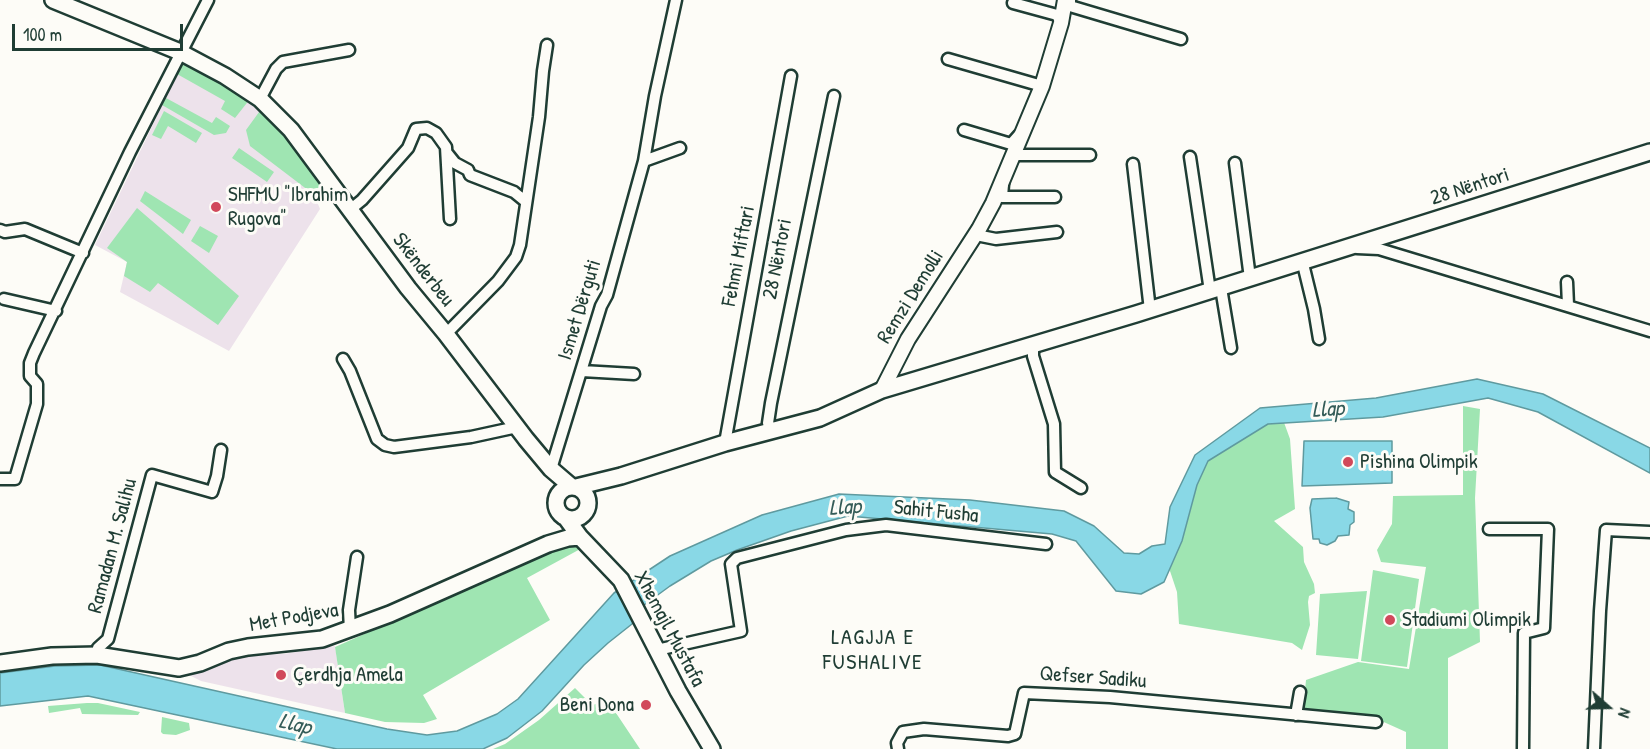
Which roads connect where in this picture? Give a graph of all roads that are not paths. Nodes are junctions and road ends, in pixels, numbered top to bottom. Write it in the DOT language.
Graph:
graph roads {
  1 [pos="53,0"];
  2 [pos="208,0"];
  3 [pos="676,0"];
  4 [pos="1067,0"];
  5 [pos="1013,3"];
  6 [pos="1061,23"];
  7 [pos="1181,39"];
  8 [pos="547,45"];
  9 [pos="349,50"];
  10 [pos="180,52"];
  11 [pos="948,58"];
  12 [pos="791,76"];
  13 [pos="1042,86"];
  14 [pos="834,96"];
  15 [pos="260,99"];
  16 [pos="1025,129"];
  17 [pos="964,130"];
  18 [pos="680,148"];
  19 [pos="1650,152"];
  20 [pos="447,153"];
  21 [pos="1014,155"];
  22 [pos="1090,155"];
  23 [pos="1190,157"];
  24 [pos="644,161"];
  25 [pos="1133,164"];
  26 [pos="1235,164"];
  27 [pos="1003,181"];
  28 [pos="1055,197"];
  29 [pos="525,201"];
  30 [pos="351,209"];
  31 [pos="450,219"];
  32 [pos="979,229"];
  33 [pos="0,230"];
  34 [pos="1057,232"];
  35 [pos="1348,248"];
  36 [pos="83,253"];
  37 [pos="1302,260"];
  38 [pos="1250,278"];
  39 [pos="1567,282"];
  40 [pos="1215,290"];
  41 [pos="4,299"];
  42 [pos="1568,305"];
  43 [pos="56,310"];
  44 [pos="1150,310"];
  45 [pos="1650,331"];
  46 [pos="446,334"];
  47 [pos="1319,339"];
  48 [pos="1033,344"];
  49 [pos="1231,348"];
  50 [pos="343,359"];
  51 [pos="582,372"];
  52 [pos="634,374"];
  53 [pos="882,390"];
  54 [pos="517,427"];
  55 [pos="772,431"];
  56 [pos="725,443"];
  57 [pos="221,450"];
  58 [pos="551,469"];
  59 [pos="621,476"];
  60 [pos="0,479"];
  61 [pos="574,487"];
  62 [pos="1081,488"];
  63 [pos="556,501"];
  64 [pos="586,510"];
  65 [pos="566,518"];
  66 [pos="1489,529"];
  67 [pos="1650,532"];
  68 [pos="580,537"];
  69 [pos="1046,544"];
  70 [pos="357,557"];
  71 [pos="350,630"];
  72 [pos="657,650"];
  73 [pos="96,655"];
  74 [pos="0,663"];
  75 [pos="1300,692"];
  76 [pos="1296,715"];
  77 [pos="1376,722"];
  78 [pos="712,749"];
  79 [pos="898,749"];
  80 [pos="1523,749"];
  81 [pos="1594,749"];
  1 -- 10 [label="main road, Skënderbeu"];
  2 -- 10 [label="street"];
  3 -- 24 [label="street, Ismet Dërguti"];
  4 -- 6 [label="street, Remzi Demolli"];
  4 -- 7 [label="street"];
  5 -- 6 [label="street"];
  6 -- 13 [label="street, Remzi Demolli"];
  8 -- 29 [label="street"];
  9 -- 15 [label="street"];
  10 -- 15 [label="main road, Skënderbeu"];
  10 -- 36 [label="street"];
  11 -- 13 [label="street"];
  12 -- 56 [label="street, Fehmi Miftari"];
  13 -- 16 [label="street, Remzi Demolli"];
  14 -- 55 [label="street, 28 Nëntori"];
  15 -- 30 [label="main road, Skënderbeu"];
  16 -- 17 [label="street"];
  16 -- 21 [label="street, Remzi Demolli"];
  18 -- 24 [label="street"];
  19 -- 35 [label="main road, 28 Nëntori"];
  20 -- 29 [label="street"];
  20 -- 30 [label="street"];
  20 -- 31 [label="street"];
  21 -- 22 [label="street"];
  21 -- 27 [label="street, Remzi Demolli"];
  23 -- 40 [label="street"];
  24 -- 51 [label="street, Ismet Dërguti"];
  25 -- 44 [label="street"];
  26 -- 38 [label="street"];
  27 -- 28 [label="street"];
  27 -- 32 [label="street, Remzi Demolli"];
  29 -- 46 [label="street"];
  30 -- 46 [label="main road, Skënderbeu"];
  32 -- 34 [label="street"];
  32 -- 53 [label="street, Remzi Demolli"];
  33 -- 36 [label="street"];
  35 -- 37 [label="main road, 28 Nëntori"];
  35 -- 42 [label="street"];
  36 -- 43 [label="street"];
  37 -- 38 [label="main road, 28 Nëntori"];
  37 -- 47 [label="street"];
  38 -- 40 [label="main road, 28 Nëntori"];
  39 -- 42 [label="street"];
  40 -- 44 [label="main road, 28 Nëntori"];
  40 -- 49 [label="street"];
  41 -- 43 [label="street"];
  42 -- 45 [label="street"];
  43 -- 60 [label="street"];
  44 -- 48 [label="main road, 28 Nëntori"];
  46 -- 54 [label="main road, Skënderbeu"];
  48 -- 53 [label="main road, 28 Nëntori"];
  48 -- 62 [label="street"];
  50 -- 54 [label="street"];
  51 -- 52 [label="street"];
  51 -- 58 [label="street, Ismet Dërguti"];
  53 -- 55 [label="main road, 28 Nëntori"];
  54 -- 58 [label="main road, Skënderbeu"];
  55 -- 56 [label="main road, 28 Nëntori"];
  56 -- 59 [label="main road, 28 Nëntori"];
  57 -- 73 [label="street, Ramadan M. Salihu"];
  58 -- 61 [label="main road, Skënderbeu"];
  58 -- 63 [label="main road"];
  59 -- 61 [label="main road, 28 Nëntori"];
  59 -- 64 [label="main road, 28 Nëntori"];
  61 -- 63 [label="main road"];
  61 -- 64 [label="main road"];
  63 -- 65 [label="main road"];
  64 -- 65 [label="main road"];
  64 -- 68 [label="main road"];
  65 -- 68 [label="main road, Xhemajl Mustafa"];
  66 -- 80 [label="street"];
  67 -- 81 [label="street"];
  68 -- 71 [label="main road, Met Podjeva"];
  68 -- 72 [label="main road, Xhemajl Mustafa"];
  69 -- 72 [label="street, Sahit Fusha"];
  70 -- 71 [label="street"];
  71 -- 73 [label="main road, Met Podjeva"];
  72 -- 78 [label="main road, Xhemajl Mustafa"];
  73 -- 74 [label="main road, Met Podjeva"];
  75 -- 76 [label="street"];
  76 -- 77 [label="street, Qefser Sadiku"];
  76 -- 79 [label="street, Qefser Sadiku"];
}
